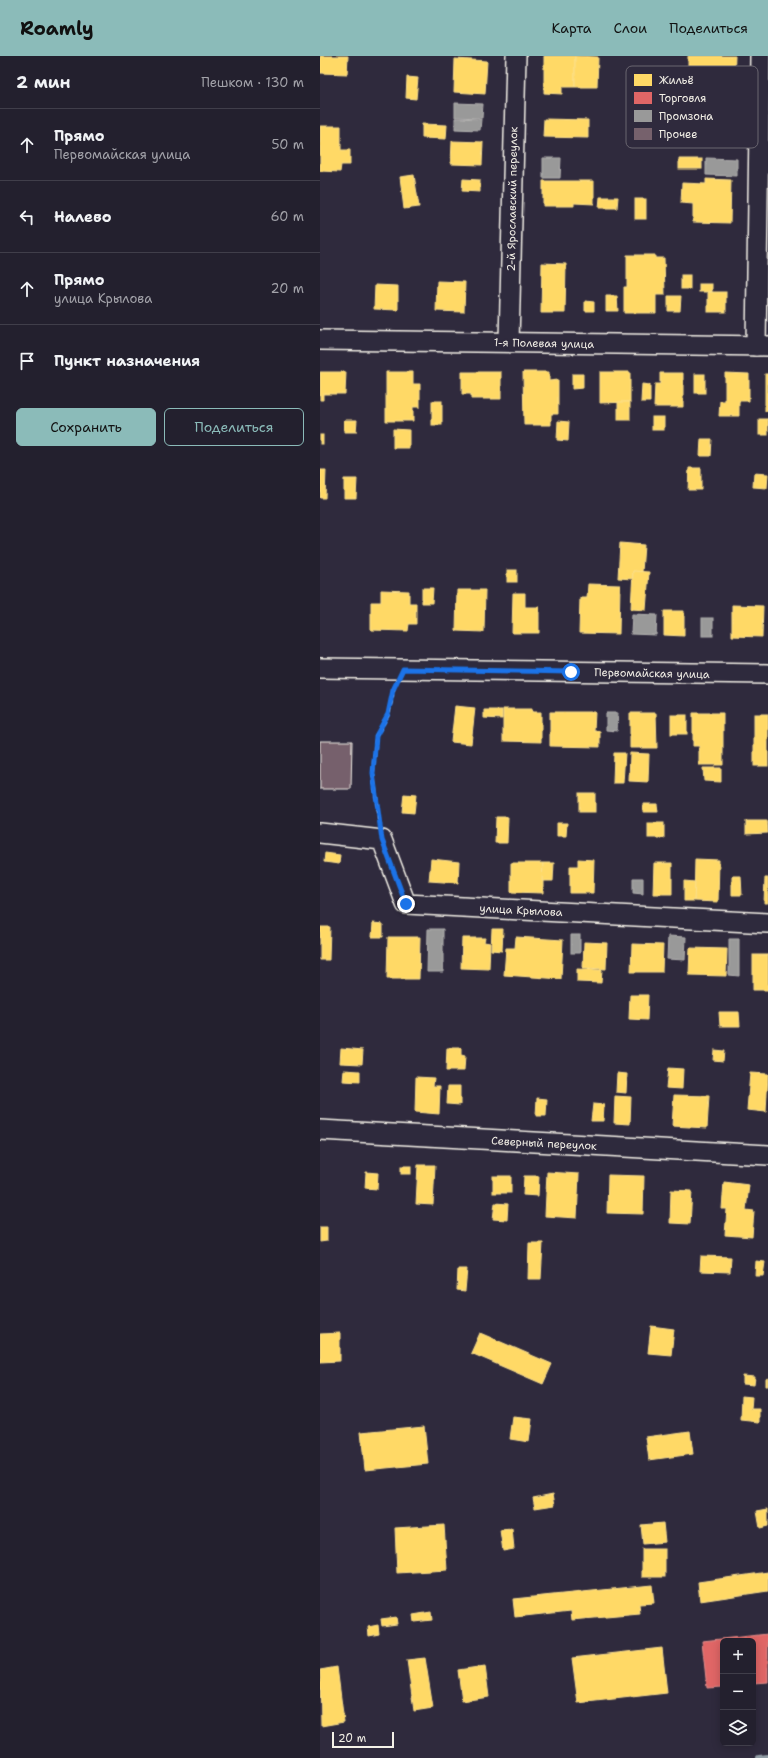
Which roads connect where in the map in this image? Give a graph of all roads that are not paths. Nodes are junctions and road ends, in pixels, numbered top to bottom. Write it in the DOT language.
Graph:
graph roads {
  1 [pos="516,56"];
  2 [pos="760,56"];
  3 [pos="320,340"];
  4 [pos="509,342"];
  5 [pos="762,346"];
  6 [pos="320,668"];
  7 [pos="768,674"];
  8 [pos="320,833"];
  9 [pos="768,923"];
  10 [pos="320,1130"];
  11 [pos="768,1155"];
  1 -- 4 [label="street, 2-й Ярославский переулок"];
  2 -- 5 [label="street"];
  3 -- 4 [label="street, 1-я Полевая улица"];
  4 -- 5 [label="street, 1-я Полевая улица"];
  6 -- 7 [label="street, Первомайская улица"];
  8 -- 9 [label="street, улица Крылова"];
  10 -- 11 [label="street, Северный переулок"];
}
